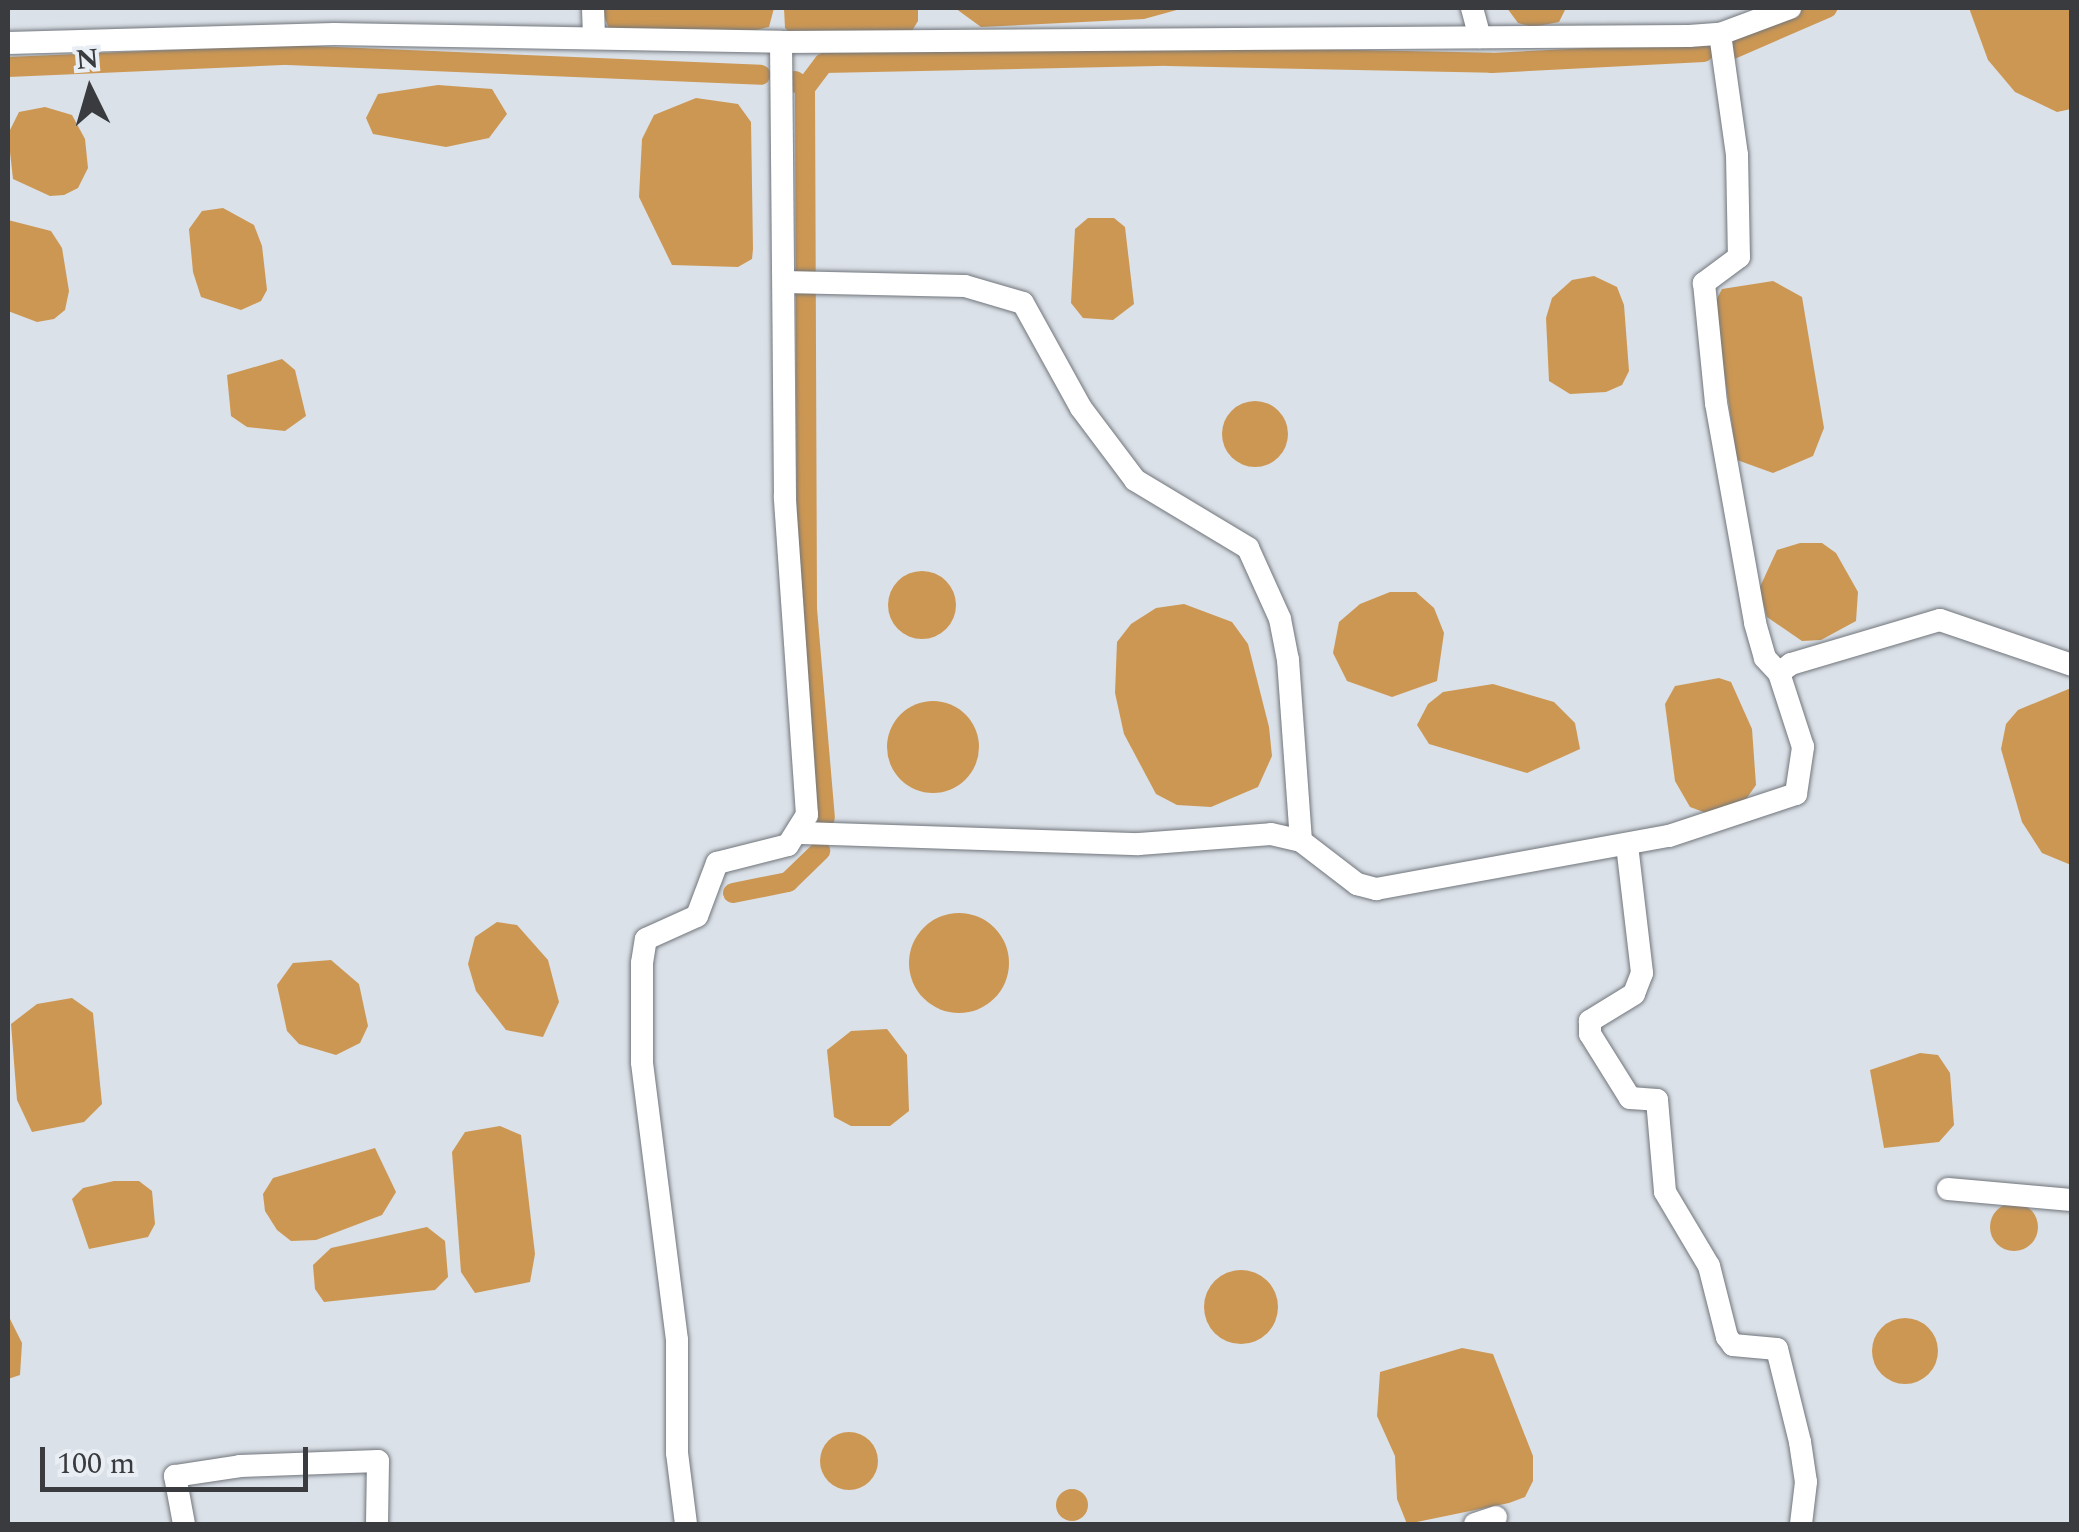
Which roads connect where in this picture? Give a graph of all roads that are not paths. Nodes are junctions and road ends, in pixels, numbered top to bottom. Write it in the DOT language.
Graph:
graph roads {
  1 [pos="593,8"];
  2 [pos="1472,8"];
  3 [pos="1790,8"];
  4 [pos="1720,34"];
  5 [pos="1480,37"];
  6 [pos="594,38"];
  7 [pos="781,42"];
  8 [pos="8,44"];
  9 [pos="784,282"];
  10 [pos="2072,665"];
  11 [pos="1779,673"];
  12 [pos="802,833"];
  13 [pos="1301,841"];
  14 [pos="1627,845"];
  15 [pos="1948,1188"];
  16 [pos="2072,1200"];
  17 [pos="184,1524"];
  18 [pos="377,1524"];
  19 [pos="686,1524"];
  20 [pos="1801,1524"];
  1 -- 6 [label="street"];
  2 -- 5 [label="street"];
  3 -- 4 [label="street"];
  4 -- 5 [label="street"];
  4 -- 11 [label="street"];
  5 -- 7 [label="street"];
  6 -- 7 [label="street"];
  6 -- 8 [label="street"];
  7 -- 9 [label="street"];
  9 -- 12 [label="street"];
  9 -- 13 [label="street"];
  10 -- 11 [label="street"];
  11 -- 14 [label="street"];
  12 -- 13 [label="street"];
  12 -- 19 [label="street"];
  13 -- 14 [label="street"];
  14 -- 20 [label="street"];
  15 -- 16 [label="street"];
  17 -- 18 [label="street"];
}
